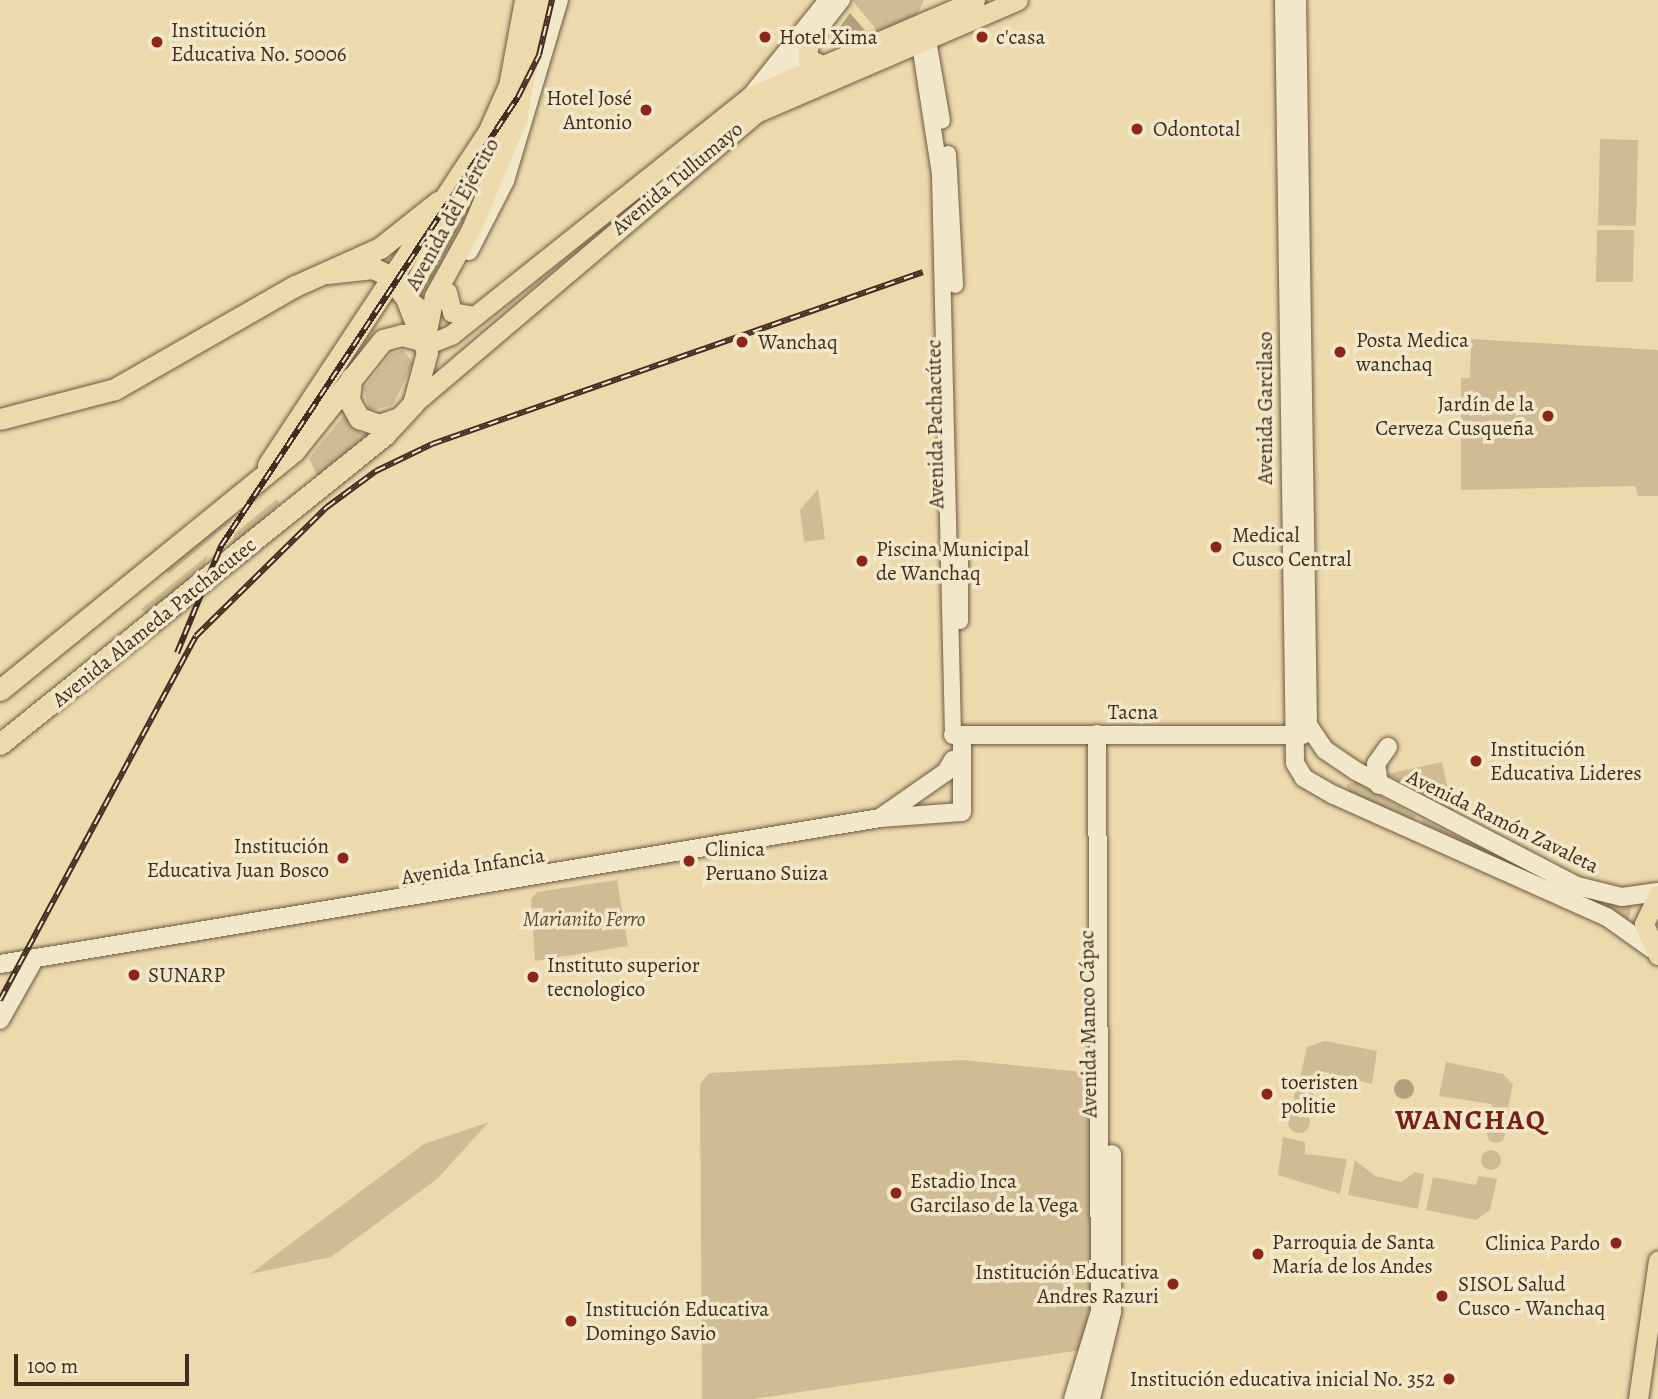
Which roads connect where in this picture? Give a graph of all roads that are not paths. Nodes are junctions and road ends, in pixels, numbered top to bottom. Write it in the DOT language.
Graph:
graph roads {
  1 [pos="524,0"];
  2 [pos="539,0"];
  3 [pos="559,0"];
  4 [pos="827,0"];
  5 [pos="842,0"];
  6 [pos="975,0"];
  7 [pos="1018,0"];
  8 [pos="1284,0"];
  9 [pos="1297,0"];
  10 [pos="923,33"];
  11 [pos="808,43"];
  12 [pos="818,63"];
  13 [pos="512,81"];
  14 [pos="776,84"];
  15 [pos="753,105"];
  16 [pos="487,189"];
  17 [pos="438,202"];
  18 [pos="482,229"];
  19 [pos="327,273"];
  20 [pos="388,275"];
  21 [pos="447,292"];
  22 [pos="406,298"];
  23 [pos="430,308"];
  24 [pos="475,316"];
  25 [pos="383,340"];
  26 [pos="428,342"];
  27 [pos="352,376"];
  28 [pos="409,410"];
  29 [pos="0,419"];
  30 [pos="384,434"];
  31 [pos="259,478"];
  32 [pos="0,690"];
  33 [pos="1101,734"];
  34 [pos="957,735"];
  35 [pos="1293,735"];
  36 [pos="1316,740"];
  37 [pos="0,744"];
  38 [pos="1388,747"];
  39 [pos="953,760"];
  40 [pos="1379,785"];
  41 [pos="1334,795"];
  42 [pos="957,812"];
  43 [pos="880,818"];
  44 [pos="1658,893"];
  45 [pos="1655,952"];
  46 [pos="35,958"];
  47 [pos="1,967"];
  48 [pos="0,1020"];
  49 [pos="1658,1261"];
  50 [pos="1106,1312"];
  51 [pos="1073,1399"];
  52 [pos="1091,1399"];
  53 [pos="1637,1399"];
  1 -- 13 [label="main road, Avenida del Ejército"];
  2 -- 16 [label="main road, Avenida del Ejército"];
  3 -- 18 [label="main road, Avenida del Ejército"];
  4 -- 15 [label="street"];
  5 -- 11 [label="street"];
  6 -- 10 [label="main road, Avenida Tullumayo"];
  7 -- 10 [label="main road, Avenida Tullumayo"];
  8 -- 35 [label="main road, Avenida Garcilaso"];
  9 -- 36 [label="main road, Avenida Garcilaso"];
  10 -- 12 [label="main road, Avenida Tullumayo"];
  10 -- 15 [label="main road, Avenida Tullumayo"];
  10 -- 34 [label="street, Avenida Pachacútec"];
  10 -- 34 [label="street, Avenida Pachacútec"];
  11 -- 12 [label="main road"];
  11 -- 14 [label="street"];
  12 -- 14 [label="main road, Avenida Tullumayo"];
  13 -- 17 [label="highway"];
  13 -- 22 [label="main road, Avenida del Ejército"];
  14 -- 15 [label="main road, Avenida Tullumayo"];
  15 -- 24 [label="main road, Avenida Tullumayo"];
  15 -- 28 [label="main road, Avenida Tullumayo"];
  16 -- 18 [label="main road"];
  16 -- 23 [label="main road, Avenida del Ejército"];
  17 -- 19 [label="highway"];
  17 -- 20 [label="highway"];
  18 -- 21 [label="main road, Avenida del Ejército"];
  19 -- 20 [label="highway"];
  19 -- 29 [label="highway"];
  20 -- 22 [label="highway"];
  20 -- 31 [label="highway"];
  21 -- 23 [label="main road, Avenida del Ejército"];
  21 -- 24 [label="main road"];
  22 -- 23 [label="main road"];
  22 -- 25 [label="highway, Avenida del Ejército"];
  22 -- 26 [label="highway"];
  23 -- 26 [label="main road, Avenida del Ejército"];
  24 -- 26 [label="main road, Avenida Tullumayo"];
  25 -- 26 [label="highway"];
  25 -- 27 [label="highway, Avenida del Ejército"];
  26 -- 28 [label="highway"];
  27 -- 28 [label="highway"];
  27 -- 31 [label="highway, Avenida Alameda Patchacutec"];
  28 -- 30 [label="highway, Avenida Tullumayo"];
  30 -- 37 [label="highway, Avenida Alameda Patchacutec"];
  31 -- 32 [label="highway, Avenida Alameda Patchacutec"];
  33 -- 34 [label="main road, Tacna"];
  33 -- 35 [label="main road, Tacna"];
  33 -- 50 [label="main road, Avenida Manco Cápac"];
  34 -- 39 [label="main road, Avenida Pachacútec"];
  34 -- 42 [label="main road, Avenida Pachacútec"];
  35 -- 36 [label="main road, Tacna"];
  35 -- 41 [label="main road, Avenida Garcilaso"];
  36 -- 40 [label="main road, Avenida Ramón Zavaleta"];
  38 -- 40 [label="main road"];
  39 -- 42 [label="main road, Avenida Pachacútec"];
  39 -- 43 [label="main road"];
  40 -- 44 [label="main road, Avenida Ramón Zavaleta"];
  41 -- 45 [label="main road, Avenida Ramón Zavaleta"];
  42 -- 43 [label="main road, Avenida Infancia"];
  43 -- 46 [label="main road, Avenida Infancia"];
  44 -- 45 [label="main road"];
  46 -- 47 [label="main road, Avenida Infancia"];
  46 -- 48 [label="main road"];
  49 -- 53 [label="main road"];
  50 -- 51 [label="main road"];
  50 -- 52 [label="main road"];
}
